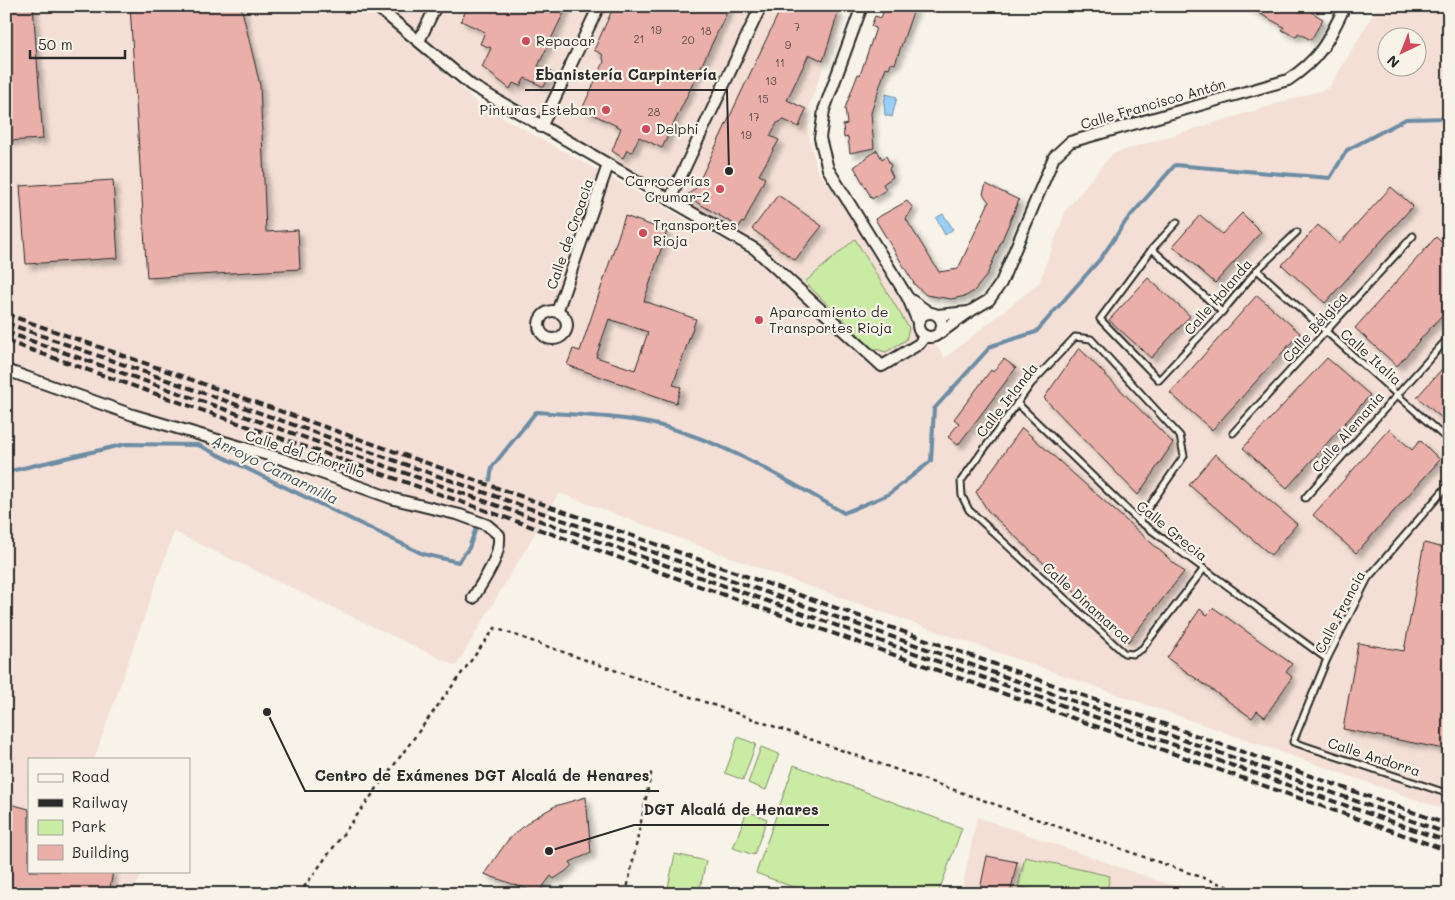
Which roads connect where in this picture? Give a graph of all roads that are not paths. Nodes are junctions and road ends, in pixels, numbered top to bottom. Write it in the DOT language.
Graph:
graph roads {
  1 [pos="376,6"];
  2 [pos="436,6"];
  3 [pos="599,6"];
  4 [pos="761,6"];
  5 [pos="862,6"];
  6 [pos="1345,6"];
  7 [pos="419,41"];
  8 [pos="541,127"];
  9 [pos="608,165"];
  10 [pos="670,199"];
  11 [pos="1177,222"];
  12 [pos="1297,232"];
  13 [pos="1413,236"];
  14 [pos="1152,249"];
  15 [pos="1256,270"];
  16 [pos="908,298"];
  17 [pos="557,312"];
  18 [pos="969,312"];
  19 [pos="1222,312"];
  20 [pos="934,314"];
  21 [pos="918,322"];
  22 [pos="1326,332"];
  23 [pos="937,335"];
  24 [pos="925,336"];
  25 [pos="1449,337"];
  26 [pos="6,370"];
  27 [pos="1396,394"];
  28 [pos="1017,403"];
  29 [pos="1233,433"];
  30 [pos="1449,441"];
  31 [pos="962,481"];
  32 [pos="1449,484"];
  33 [pos="1304,498"];
  34 [pos="1139,521"];
  35 [pos="1203,570"];
  36 [pos="473,598"];
  37 [pos="1327,659"];
  38 [pos="1293,742"];
  39 [pos="1449,794"];
  1 -- 7 [label="street"];
  2 -- 7 [label="street"];
  3 -- 8 [label="street"];
  4 -- 10 [label="street"];
  5 -- 16 [label="street"];
  6 -- 18 [label="street, Calle Francisco Antón"];
  7 -- 8 [label="street"];
  8 -- 9 [label="street"];
  9 -- 10 [label="street"];
  9 -- 17 [label="street, Calle de Croacia"];
  10 -- 24 [label="street"];
  11 -- 14 [label="lane"];
  12 -- 15 [label="lane, Calle Holanda"];
  13 -- 22 [label="lane, Calle Bélgica"];
  14 -- 19 [label="lane"];
  14 -- 19 [label="lane, Calle Holanda"];
  15 -- 19 [label="lane, Calle Holanda"];
  15 -- 22 [label="lane, Calle Italia"];
  16 -- 20 [label="street"];
  16 -- 21 [label="street"];
  18 -- 20 [label="street"];
  18 -- 23 [label="street, Calle Francisco Antón"];
  20 -- 21 [label="street"];
  20 -- 23 [label="street"];
  21 -- 24 [label="street"];
  22 -- 27 [label="lane, Calle Italia"];
  22 -- 29 [label="lane, Calle Bélgica"];
  23 -- 24 [label="street"];
  25 -- 27 [label="lane, Calle Alemania"];
  26 -- 36 [label="street, Calle del Chorrillo"];
  27 -- 30 [label="lane, Calle Italia"];
  27 -- 33 [label="lane, Calle Alemania"];
  28 -- 31 [label="lane, Calle Irlanda"];
  28 -- 34 [label="lane, Calle Grecia"];
  28 -- 34 [label="lane, Calle Irlanda"];
  31 -- 35 [label="lane, Calle Dinamarca"];
  32 -- 37 [label="lane, Calle Francia"];
  34 -- 35 [label="lane, Calle Grecia"];
  35 -- 37 [label="lane, Calle Grecia"];
  37 -- 38 [label="lane, Calle Francia"];
  38 -- 39 [label="lane, Calle Andorra"];
}
